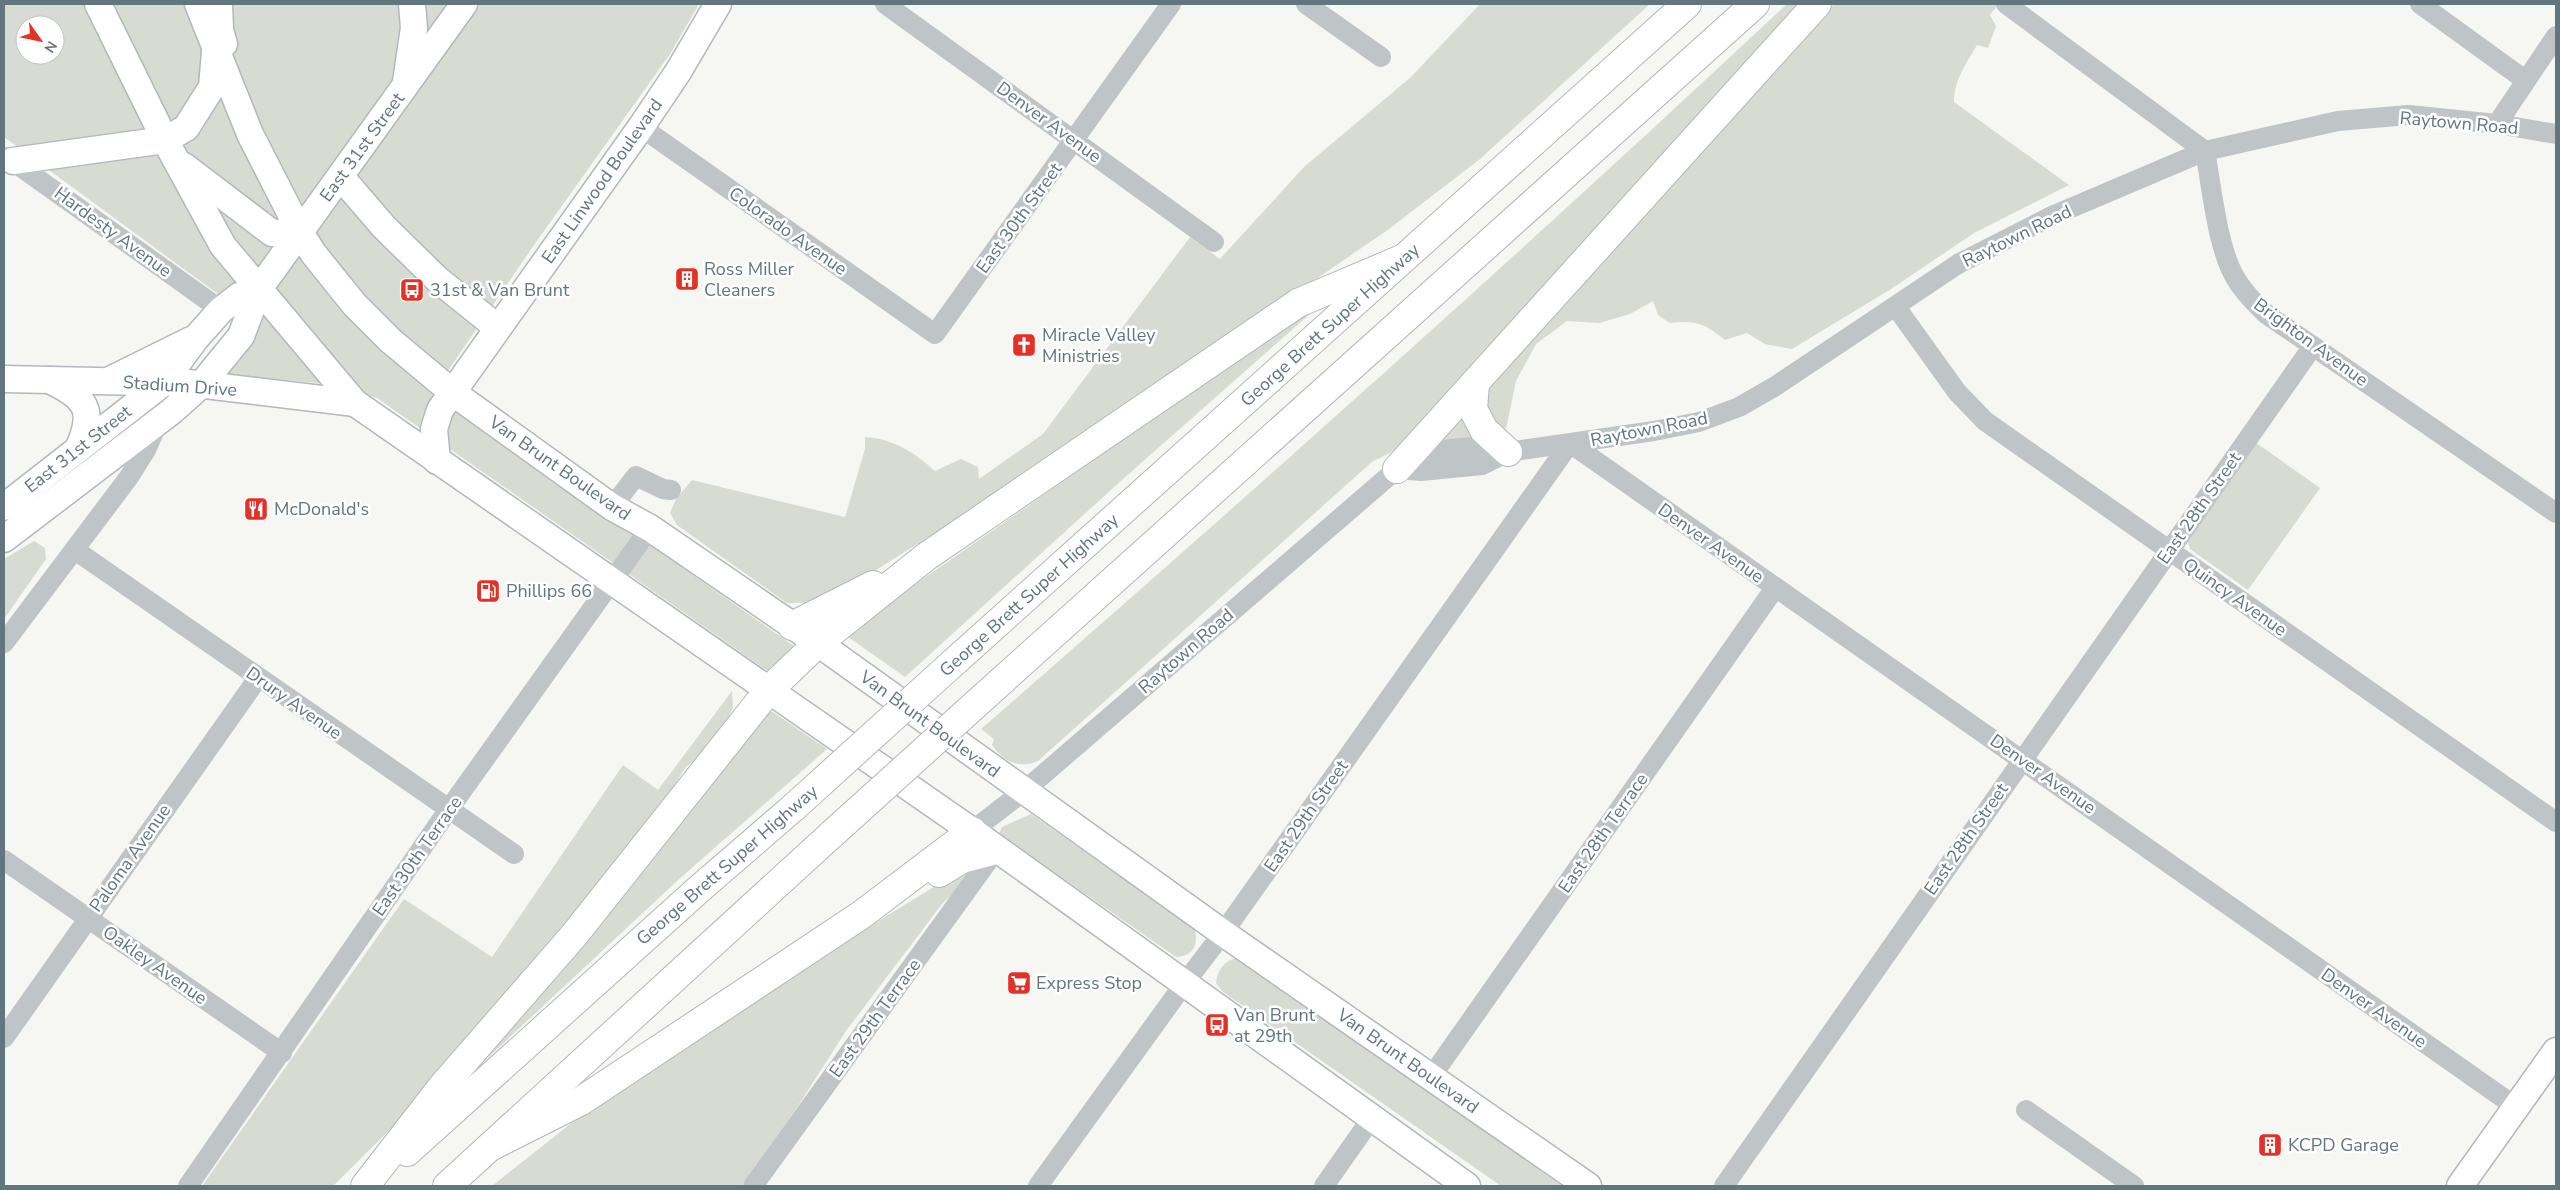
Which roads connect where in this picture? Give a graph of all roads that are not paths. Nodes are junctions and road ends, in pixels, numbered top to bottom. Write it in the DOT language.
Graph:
graph roads {
  1 [pos="98,4"];
  2 [pos="198,4"];
  3 [pos="219,4"];
  4 [pos="412,4"];
  5 [pos="464,4"];
  6 [pos="718,4"];
  7 [pos="885,4"];
  8 [pos="1171,4"];
  9 [pos="1306,4"];
  10 [pos="1687,4"];
  11 [pos="1755,4"];
  12 [pos="1817,4"];
  13 [pos="2006,4"];
  14 [pos="2420,4"];
  15 [pos="2556,36"];
  16 [pos="215,51"];
  17 [pos="1381,57"];
  18 [pos="2525,80"];
  19 [pos="405,89"];
  20 [pos="243,118"];
  21 [pos="2497,124"];
  22 [pos="641,127"];
  23 [pos="2556,134"];
  24 [pos="1074,140"];
  25 [pos="170,150"];
  26 [pos="2205,152"];
  27 [pos="9,157"];
  28 [pos="341,177"];
  29 [pos="300,232"];
  30 [pos="1214,242"];
  31 [pos="1404,258"];
  32 [pos="259,289"];
  33 [pos="1896,307"];
  34 [pos="221,310"];
  35 [pos="498,328"];
  36 [pos="935,334"];
  37 [pos="196,338"];
  38 [pos="2313,346"];
  39 [pos="4,379"];
  40 [pos="48,380"];
  41 [pos="109,381"];
  42 [pos="163,383"];
  43 [pos="1476,384"];
  44 [pos="201,385"];
  45 [pos="452,392"];
  46 [pos="355,403"];
  47 [pos="159,421"];
  48 [pos="1570,443"];
  49 [pos="78,449"];
  50 [pos="1508,452"];
  51 [pos="437,461"];
  52 [pos="1397,468"];
  53 [pos="671,490"];
  54 [pos="4,507"];
  55 [pos="612,507"];
  56 [pos="2556,513"];
  57 [pos="650,528"];
  58 [pos="4,539"];
  59 [pos="75,550"];
  60 [pos="2168,550"];
  61 [pos="927,556"];
  62 [pos="611,580"];
  63 [pos="1775,588"];
  64 [pos="792,626"];
  65 [pos="4,643"];
  66 [pos="818,643"];
  67 [pos="258,678"];
  68 [pos="768,691"];
  69 [pos="2022,759"];
  70 [pos="1024,791"];
  71 [pos="449,809"];
  72 [pos="2556,822"];
  73 [pos="972,831"];
  74 [pos="996,850"];
  75 [pos="514,854"];
  76 [pos="4,860"];
  77 [pos="861,916"];
  78 [pos="87,918"];
  79 [pos="1223,933"];
  80 [pos="1184,984"];
  81 [pos="4,1038"];
  82 [pos="2556,1051"];
  83 [pos="282,1053"];
  84 [pos="1431,1077"];
  85 [pos="2516,1107"];
  86 [pos="2026,1110"];
  87 [pos="1371,1119"];
  88 [pos="490,1147"];
  89 [pos="2468,1184"];
  90 [pos="188,1186"];
  91 [pos="365,1186"];
  92 [pos="370,1186"];
  93 [pos="447,1186"];
  94 [pos="753,1186"];
  95 [pos="1038,1186"];
  96 [pos="1324,1186"];
  97 [pos="1467,1186"];
  98 [pos="1588,1186"];
  99 [pos="1724,1186"];
  100 [pos="2134,1186"];
  1 -- 25 [label="main road"];
  2 -- 16 [label="main road"];
  3 -- 20 [label="main road"];
  4 -- 19 [label="main road"];
  5 -- 19 [label="main road, East 31st Street"];
  6 -- 22 [label="main road, East Linwood Boulevard"];
  7 -- 24 [label="street, Denver Avenue"];
  8 -- 24 [label="street, East 30th Street"];
  9 -- 17 [label="street"];
  10 -- 31 [label="highway, George Brett Super Highway"];
  11 -- 88 [label="highway, bridge"];
  12 -- 43 [label="highway"];
  13 -- 26 [label="street"];
  14 -- 18 [label="street"];
  15 -- 18 [label="street"];
  16 -- 20 [label="main road"];
  16 -- 25 [label="main road"];
  18 -- 21 [label="street"];
  19 -- 28 [label="main road, East 31st Street"];
  20 -- 29 [label="main road, Van Brunt Boulevard"];
  21 -- 23 [label="street, Raytown Road"];
  21 -- 26 [label="street, Raytown Road"];
  22 -- 35 [label="main road, East Linwood Boulevard"];
  22 -- 36 [label="street, Colorado Avenue"];
  24 -- 30 [label="street, Denver Avenue"];
  24 -- 36 [label="street, East 30th Street"];
  25 -- 27 [label="main road"];
  25 -- 29 [label="main road"];
  25 -- 32 [label="main road"];
  26 -- 33 [label="street, Raytown Road"];
  26 -- 38 [label="street, Brighton Avenue"];
  27 -- 34 [label="street, Hardesty Avenue"];
  28 -- 29 [label="main road, East 31st Street"];
  28 -- 35 [label="main road"];
  29 -- 32 [label="main road, East 31st Street"];
  29 -- 45 [label="main road, Van Brunt Boulevard"];
  31 -- 61 [label="highway"];
  31 -- 92 [label="highway, George Brett Super Highway, bridge"];
  32 -- 34 [label="main road, East 31st Street"];
  32 -- 44 [label="main road, East 31st Street"];
  32 -- 46 [label="main road"];
  33 -- 48 [label="street, Raytown Road"];
  33 -- 60 [label="street, Quincy Avenue"];
  34 -- 37 [label="main road, East 31st Street"];
  35 -- 45 [label="main road, East Linwood Boulevard"];
  37 -- 41 [label="main road"];
  37 -- 42 [label="main road, East 31st Street"];
  38 -- 56 [label="street, Brighton Avenue"];
  38 -- 60 [label="street, East 28th Street"];
  39 -- 40 [label="main road, Stadium Drive"];
  40 -- 41 [label="main road, Stadium Drive"];
  40 -- 49 [label="main road"];
  41 -- 42 [label="main road, Stadium Drive"];
  42 -- 44 [label="main road, Stadium Drive"];
  42 -- 49 [label="main road, East 31st Street"];
  43 -- 50 [label="highway"];
  43 -- 52 [label="highway"];
  44 -- 46 [label="main road, Stadium Drive"];
  44 -- 47 [label="main road, East 31st Street"];
  45 -- 51 [label="main road, East Linwood Boulevard"];
  45 -- 55 [label="main road, Van Brunt Boulevard"];
  46 -- 51 [label="main road"];
  47 -- 58 [label="main road, East 31st Street"];
  47 -- 59 [label="street, East 31st Street"];
  48 -- 50 [label="street, Raytown Road"];
  48 -- 63 [label="street, Denver Avenue"];
  48 -- 79 [label="street, East 29th Street"];
  49 -- 54 [label="main road, East 31st Street"];
  50 -- 52 [label="street, Raytown Road"];
  51 -- 62 [label="main road"];
  52 -- 70 [label="street, Raytown Road"];
  53 -- 55 [label="street"];
  55 -- 57 [label="main road, Van Brunt Boulevard"];
  57 -- 62 [label="street, East 30th Terrace"];
  57 -- 64 [label="main road, Van Brunt Boulevard"];
  59 -- 65 [label="street, East 31st Street"];
  59 -- 67 [label="street, Drury Avenue"];
  60 -- 69 [label="street, East 28th Street"];
  60 -- 72 [label="street, Quincy Avenue"];
  61 -- 64 [label="highway"];
  61 -- 66 [label="highway"];
  62 -- 68 [label="main road"];
  62 -- 71 [label="street, East 30th Terrace"];
  63 -- 69 [label="street, Denver Avenue"];
  63 -- 84 [label="street, East 28th Terrace"];
  64 -- 66 [label="main road, Van Brunt Boulevard"];
  66 -- 68 [label="highway"];
  66 -- 70 [label="main road, Van Brunt Boulevard"];
  67 -- 71 [label="street, Drury Avenue"];
  67 -- 78 [label="street, Paloma Avenue"];
  68 -- 73 [label="main road"];
  68 -- 91 [label="highway"];
  69 -- 85 [label="street, Denver Avenue"];
  69 -- 99 [label="street, East 28th Street"];
  70 -- 73 [label="street, Raytown Road"];
  70 -- 79 [label="main road, Van Brunt Boulevard"];
  71 -- 75 [label="street, Drury Avenue"];
  71 -- 83 [label="street, East 30th Terrace"];
  73 -- 74 [label="main road"];
  73 -- 77 [label="highway"];
  74 -- 77 [label="highway"];
  74 -- 80 [label="main road"];
  74 -- 94 [label="street, East 29th Terrace"];
  76 -- 78 [label="street, Oakley Avenue"];
  77 -- 88 [label="highway"];
  78 -- 81 [label="street, Paloma Avenue"];
  78 -- 83 [label="street, Oakley Avenue"];
  79 -- 80 [label="street, East 29th Street"];
  79 -- 84 [label="main road, Van Brunt Boulevard"];
  80 -- 87 [label="main road"];
  80 -- 95 [label="street, East 29th Street"];
  82 -- 85 [label="main road"];
  83 -- 90 [label="street, East 30th Terrace"];
  84 -- 98 [label="main road, Van Brunt Boulevard"];
  85 -- 89 [label="main road"];
  86 -- 100 [label="street"];
  87 -- 96 [label="street"];
  87 -- 97 [label="main road"];
  88 -- 93 [label="highway"];
}
